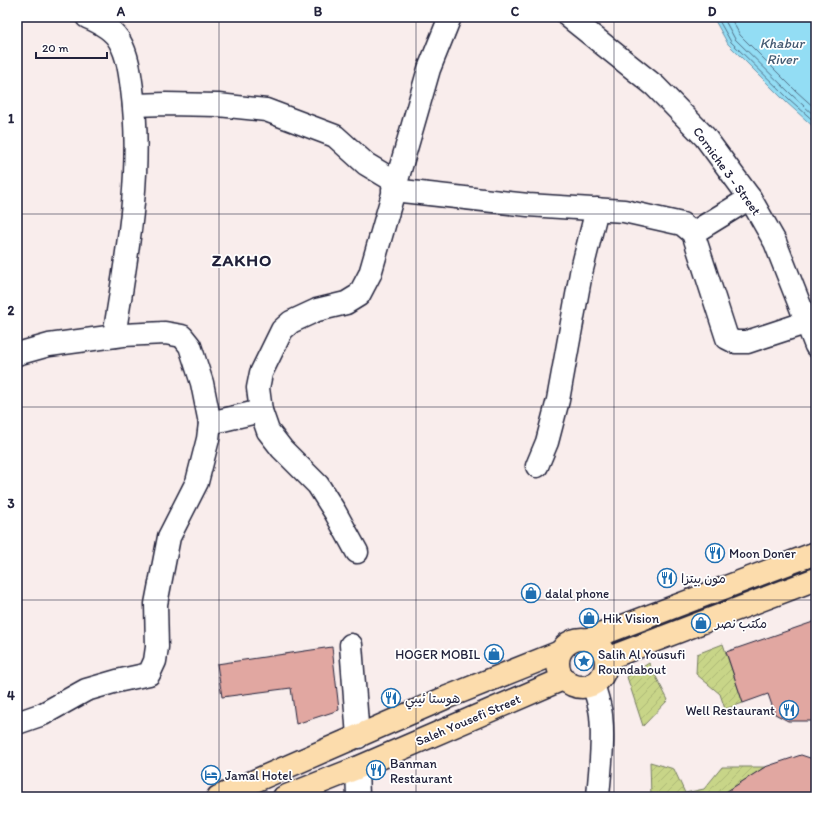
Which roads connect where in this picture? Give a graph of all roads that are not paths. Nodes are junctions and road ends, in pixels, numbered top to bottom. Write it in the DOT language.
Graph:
graph roads {
  1 [pos="87,17"];
  2 [pos="450,17"];
  3 [pos="569,17"];
  4 [pos="134,105"];
  5 [pos="394,186"];
  6 [pos="750,198"];
  7 [pos="597,209"];
  8 [pos="693,233"];
  9 [pos="808,322"];
  10 [pos="114,336"];
  11 [pos="816,346"];
  12 [pos="17,354"];
  13 [pos="261,411"];
  14 [pos="210,423"];
  15 [pos="537,466"];
  16 [pos="357,552"];
  17 [pos="816,553"];
  18 [pos="816,579"];
  19 [pos="589,639"];
  20 [pos="351,645"];
  21 [pos="560,652"];
  22 [pos="606,659"];
  23 [pos="563,679"];
  24 [pos="593,684"];
  25 [pos="17,723"];
  26 [pos="358,737"];
  27 [pos="357,768"];
  28 [pos="218,797"];
  29 [pos="284,797"];
  30 [pos="358,797"];
  31 [pos="598,797"];
  1 -- 4 [label="street"];
  2 -- 5 [label="street"];
  3 -- 6 [label="street, Corniche 3 - Street"];
  4 -- 5 [label="street"];
  4 -- 10 [label="street"];
  5 -- 7 [label="street"];
  5 -- 13 [label="street"];
  6 -- 8 [label="street"];
  6 -- 9 [label="street, Corniche 3 - Street"];
  7 -- 8 [label="street"];
  7 -- 15 [label="street"];
  8 -- 9 [label="street"];
  9 -- 11 [label="street, Corniche 3 - Street"];
  10 -- 12 [label="street"];
  10 -- 14 [label="street"];
  13 -- 14 [label="street"];
  13 -- 16 [label="street"];
  14 -- 25 [label="street"];
  17 -- 19 [label="main road"];
  18 -- 22 [label="main road"];
  19 -- 21 [label="main road"];
  19 -- 22 [label="main road"];
  20 -- 26 [label="street"];
  21 -- 23 [label="main road"];
  21 -- 26 [label="main road"];
  22 -- 24 [label="main road"];
  23 -- 24 [label="main road"];
  23 -- 27 [label="main road, Saleh Yousefi Street"];
  24 -- 31 [label="street"];
  26 -- 28 [label="main road"];
  27 -- 29 [label="main road, Saleh Yousefi Street"];
  27 -- 30 [label="street"];
}
